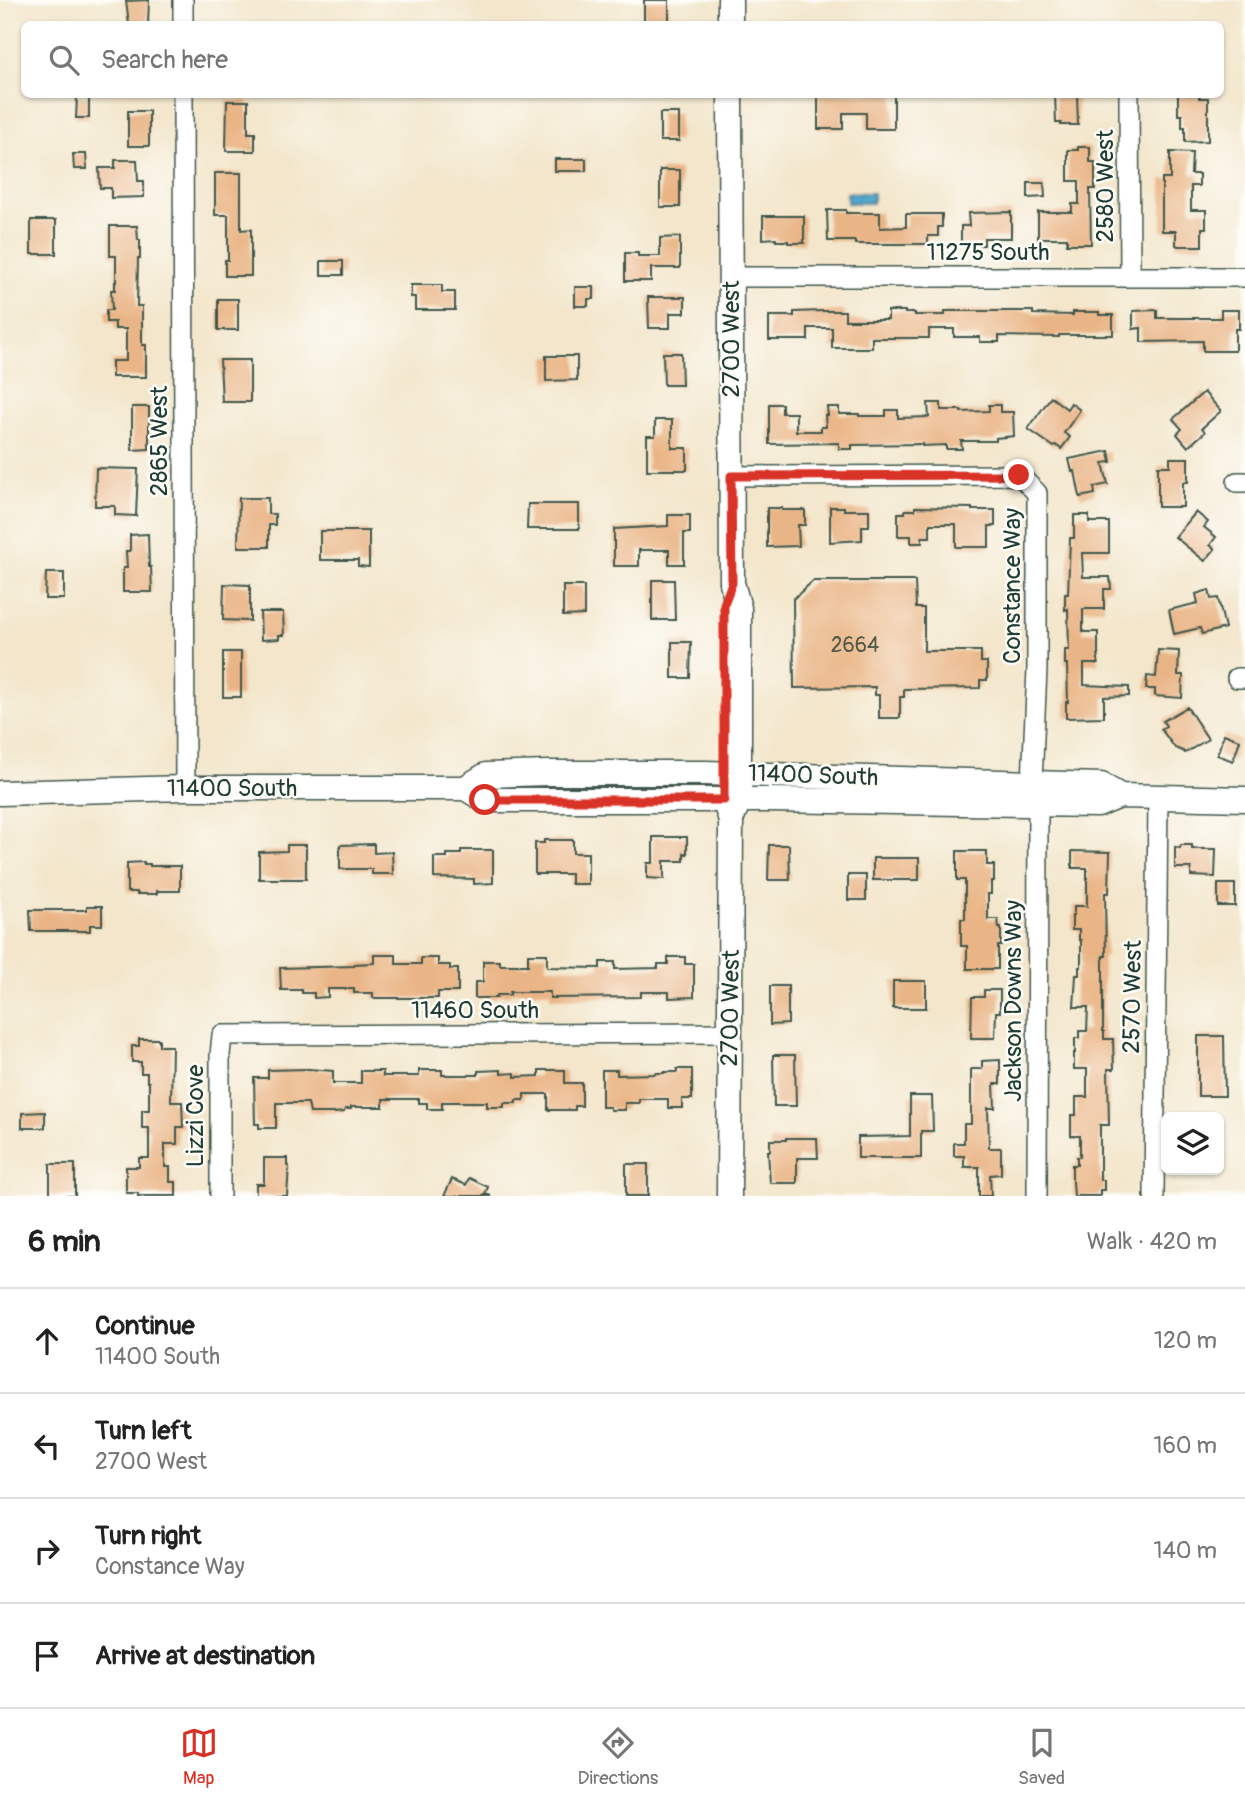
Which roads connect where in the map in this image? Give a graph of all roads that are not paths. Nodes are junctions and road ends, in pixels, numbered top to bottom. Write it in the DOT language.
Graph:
graph roads {
  1 [pos="183,0"];
  2 [pos="730,0"];
  3 [pos="183,21"];
  4 [pos="730,21"];
  5 [pos="183,98"];
  6 [pos="730,98"];
  7 [pos="1129,98"];
  8 [pos="1245,276"];
  9 [pos="731,277"];
  10 [pos="1130,277"];
  11 [pos="731,476"];
  12 [pos="732,773"];
  13 [pos="185,788"];
  14 [pos="465,788"];
  15 [pos="0,793"];
  16 [pos="1035,794"];
  17 [pos="1158,798"];
  18 [pos="1245,799"];
  19 [pos="732,807"];
  20 [pos="729,1033"];
  21 [pos="222,1035"];
  22 [pos="220,1196"];
  23 [pos="729,1196"];
  24 [pos="1037,1196"];
  25 [pos="1154,1196"];
  1 -- 3 [label="street"];
  2 -- 4 [label="main road"];
  5 -- 13 [label="street, 2865 West"];
  6 -- 9 [label="main road, 2700 West"];
  7 -- 10 [label="street, 2580 West"];
  8 -- 10 [label="street, 11275 South"];
  9 -- 10 [label="street, 11275 South"];
  9 -- 11 [label="main road, 2700 West"];
  11 -- 12 [label="main road, 2700 West"];
  11 -- 16 [label="street, Constance Way"];
  12 -- 14 [label="main road, 11400 South"];
  12 -- 16 [label="main road, 11400 South"];
  12 -- 19 [label="main road, 2700 West"];
  13 -- 14 [label="main road, 11400 South"];
  13 -- 15 [label="main road, 11400 South"];
  14 -- 19 [label="main road, 11400 South"];
  16 -- 17 [label="main road, 11400 South"];
  16 -- 19 [label="main road, 11400 South"];
  16 -- 24 [label="street, Jackson Downs Way"];
  17 -- 18 [label="main road, 11400 South"];
  17 -- 25 [label="street, 2570 West"];
  19 -- 20 [label="main road, 2700 West"];
  20 -- 21 [label="street, 11460 South"];
  20 -- 23 [label="main road, 2700 West"];
  21 -- 22 [label="street, Lizzi Cove"];
}
